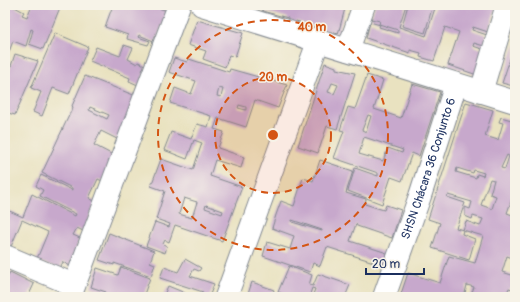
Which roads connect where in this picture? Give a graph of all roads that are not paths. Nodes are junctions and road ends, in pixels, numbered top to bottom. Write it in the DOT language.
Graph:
graph roads {
  1 [pos="179,5"];
  2 [pos="202,5"];
  3 [pos="364,5"];
  4 [pos="507,5"];
  5 [pos="246,11"];
  6 [pos="318,42"];
  7 [pos="348,50"];
  8 [pos="456,84"];
  9 [pos="481,92"];
  10 [pos="515,102"];
  11 [pos="5,256"];
  12 [pos="72,291"];
  13 [pos="226,297"];
  14 [pos="384,297"];
  1 -- 12 [label="street"];
  2 -- 5 [label="street"];
  3 -- 7 [label="street"];
  4 -- 9 [label="street"];
  5 -- 6 [label="street"];
  6 -- 7 [label="street"];
  6 -- 13 [label="street"];
  7 -- 8 [label="street"];
  8 -- 9 [label="street"];
  8 -- 14 [label="street, SHSN Chácara 36 Conjunto 6"];
  9 -- 10 [label="street"];
  11 -- 12 [label="street"];
}
